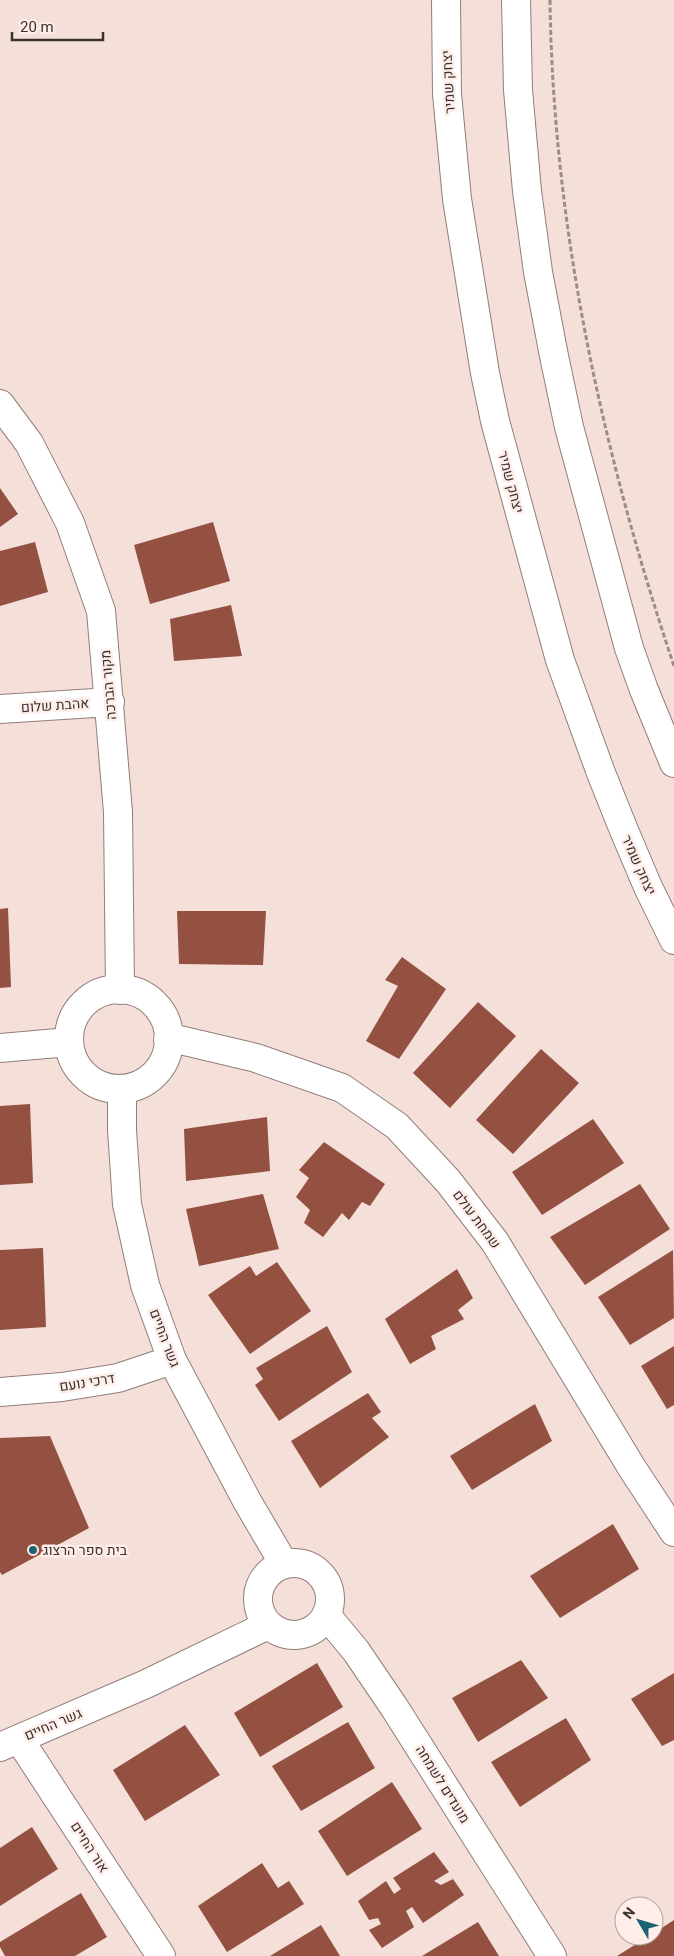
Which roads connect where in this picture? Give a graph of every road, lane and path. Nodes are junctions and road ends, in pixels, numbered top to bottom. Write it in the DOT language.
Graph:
graph roads {
  1 [pos="446,0"];
  2 [pos="516,0"];
  3 [pos="550,0"];
  4 [pos="0,404"];
  5 [pos="674,665"];
  6 [pos="110,702"];
  7 [pos="0,709"];
  8 [pos="674,763"];
  9 [pos="674,940"];
  10 [pos="120,990"];
  11 [pos="168,1040"];
  12 [pos="69,1042"];
  13 [pos="0,1048"];
  14 [pos="122,1088"];
  15 [pos="172,1360"];
  16 [pos="0,1392"];
  17 [pos="674,1532"];
  18 [pos="284,1564"];
  19 [pos="327,1616"];
  20 [pos="268,1625"];
  21 [pos="10,1743"];
  22 [pos="161,1956"];
  23 [pos="552,1956"];
  1 -- 9 [label="street, יצחק שמיר"];
  2 -- 8 [label="street"];
  3 -- 5 [label="path"];
  4 -- 6 [label="street, מקור הברכה"];
  6 -- 7 [label="street, אהבת שלום"];
  6 -- 10 [label="street, מקור הברכה"];
  10 -- 11 [label="street"];
  10 -- 12 [label="street"];
  11 -- 14 [label="street"];
  11 -- 17 [label="street, שמחת עולם"];
  12 -- 13 [label="street"];
  12 -- 14 [label="street"];
  14 -- 15 [label="street, גשר החיים"];
  15 -- 16 [label="street, דרכי נועם"];
  15 -- 18 [label="street, גשר החיים"];
  18 -- 19 [label="street"];
  18 -- 20 [label="street"];
  19 -- 20 [label="street"];
  19 -- 23 [label="street, מועדים לשמחה"];
  20 -- 21 [label="street, גשר החיים"];
  21 -- 22 [label="street, אור החיים"];
}
